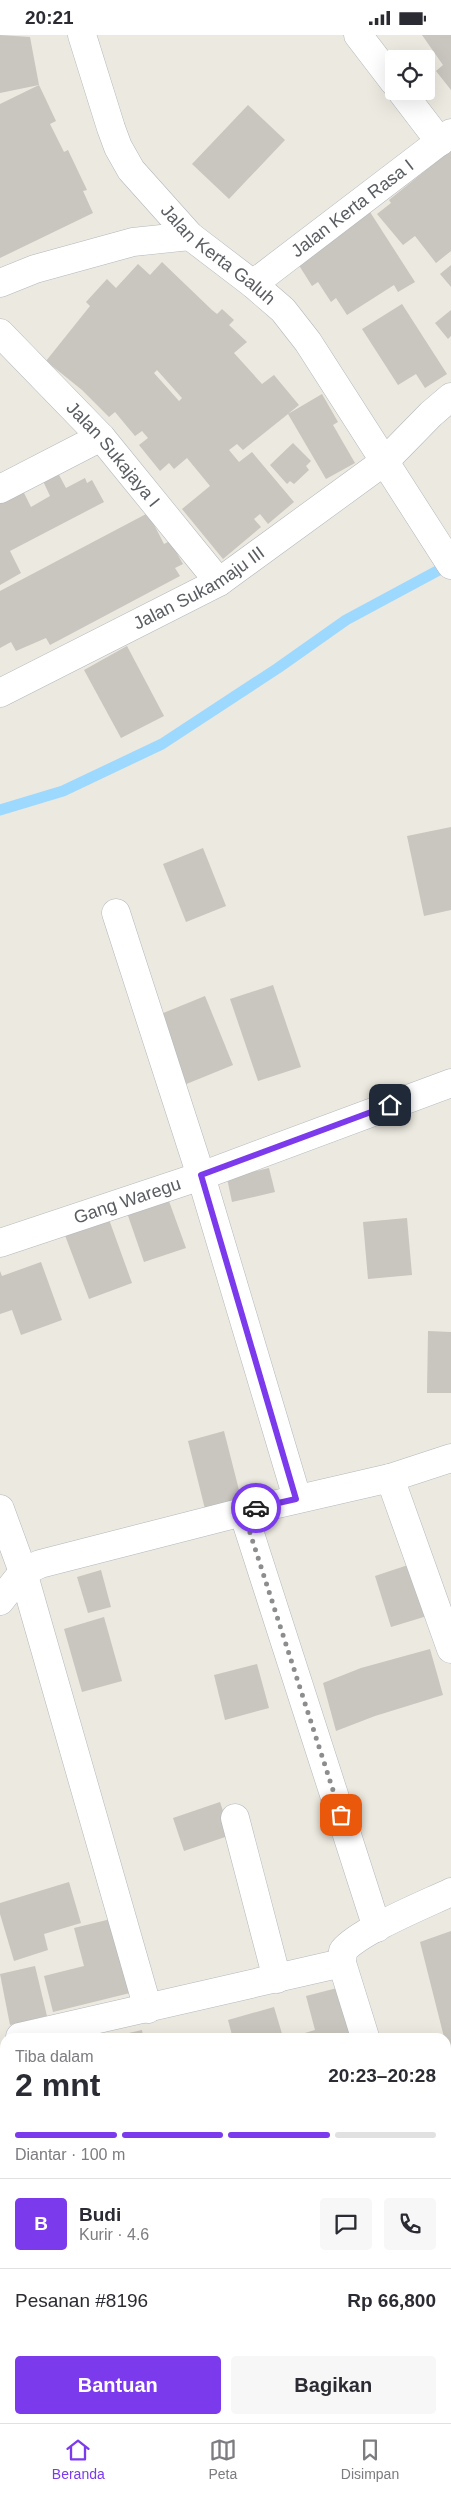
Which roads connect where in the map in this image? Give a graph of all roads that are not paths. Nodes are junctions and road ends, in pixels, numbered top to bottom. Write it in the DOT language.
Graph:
graph roads {
  1 [pos="82,35"];
  2 [pos="358,35"];
  3 [pos="385,70"];
  4 [pos="409,100"];
  5 [pos="445,138"];
  6 [pos="190,236"];
  7 [pos="0,283"];
  8 [pos="253,284"];
  9 [pos="0,333"];
  10 [pos="451,397"];
  11 [pos="101,437"];
  12 [pos="385,461"];
  13 [pos="0,489"];
  14 [pos="444,554"];
  15 [pos="218,582"];
  16 [pos="0,693"];
  17 [pos="116,913"];
  18 [pos="451,1083"];
  19 [pos="201,1175"];
  20 [pos="0,1243"];
  21 [pos="451,1458"];
  22 [pos="390,1478"];
  23 [pos="296,1499"];
  24 [pos="0,1509"];
  25 [pos="243,1511"];
  26 [pos="23,1573"];
  27 [pos="0,1601"];
  28 [pos="451,1649"];
  29 [pos="236,1818"];
  30 [pos="451,1892"];
  31 [pos="377,1928"];
  32 [pos="342,1963"];
  33 [pos="277,1979"];
  34 [pos="148,2009"];
  35 [pos="38,2033"];
  36 [pos="364,2033"];
  1 -- 6 [label="street, Jalan Kerta Galuh"];
  2 -- 3 [label="street"];
  4 -- 5 [label="street"];
  5 -- 8 [label="street, Jalan Kerta Rasa I"];
  6 -- 7 [label="street"];
  6 -- 8 [label="street, Jalan Kerta Galuh"];
  8 -- 12 [label="street, Jalan Kerta Galuh"];
  9 -- 11 [label="street, Jalan Sukajaya I"];
  10 -- 12 [label="street, Jalan Sukamaju III"];
  11 -- 13 [label="street"];
  11 -- 15 [label="street, Jalan Sukajaya I"];
  12 -- 14 [label="street, Jalan Kerta Galuh"];
  12 -- 15 [label="street, Jalan Sukamaju III"];
  15 -- 16 [label="street, Jalan Sukamaju III"];
  17 -- 19 [label="street"];
  18 -- 19 [label="street, Gang Waregu"];
  19 -- 20 [label="street, Gang Waregu"];
  19 -- 23 [label="street"];
  21 -- 22 [label="street"];
  22 -- 23 [label="street"];
  22 -- 28 [label="street"];
  23 -- 25 [label="street"];
  24 -- 26 [label="street"];
  25 -- 26 [label="street"];
  25 -- 31 [label="street"];
  26 -- 27 [label="street"];
  26 -- 34 [label="street"];
  29 -- 33 [label="street"];
  30 -- 31 [label="street"];
  31 -- 32 [label="street"];
  32 -- 33 [label="street"];
  32 -- 36 [label="street"];
  33 -- 34 [label="street"];
  34 -- 35 [label="street"];
}
